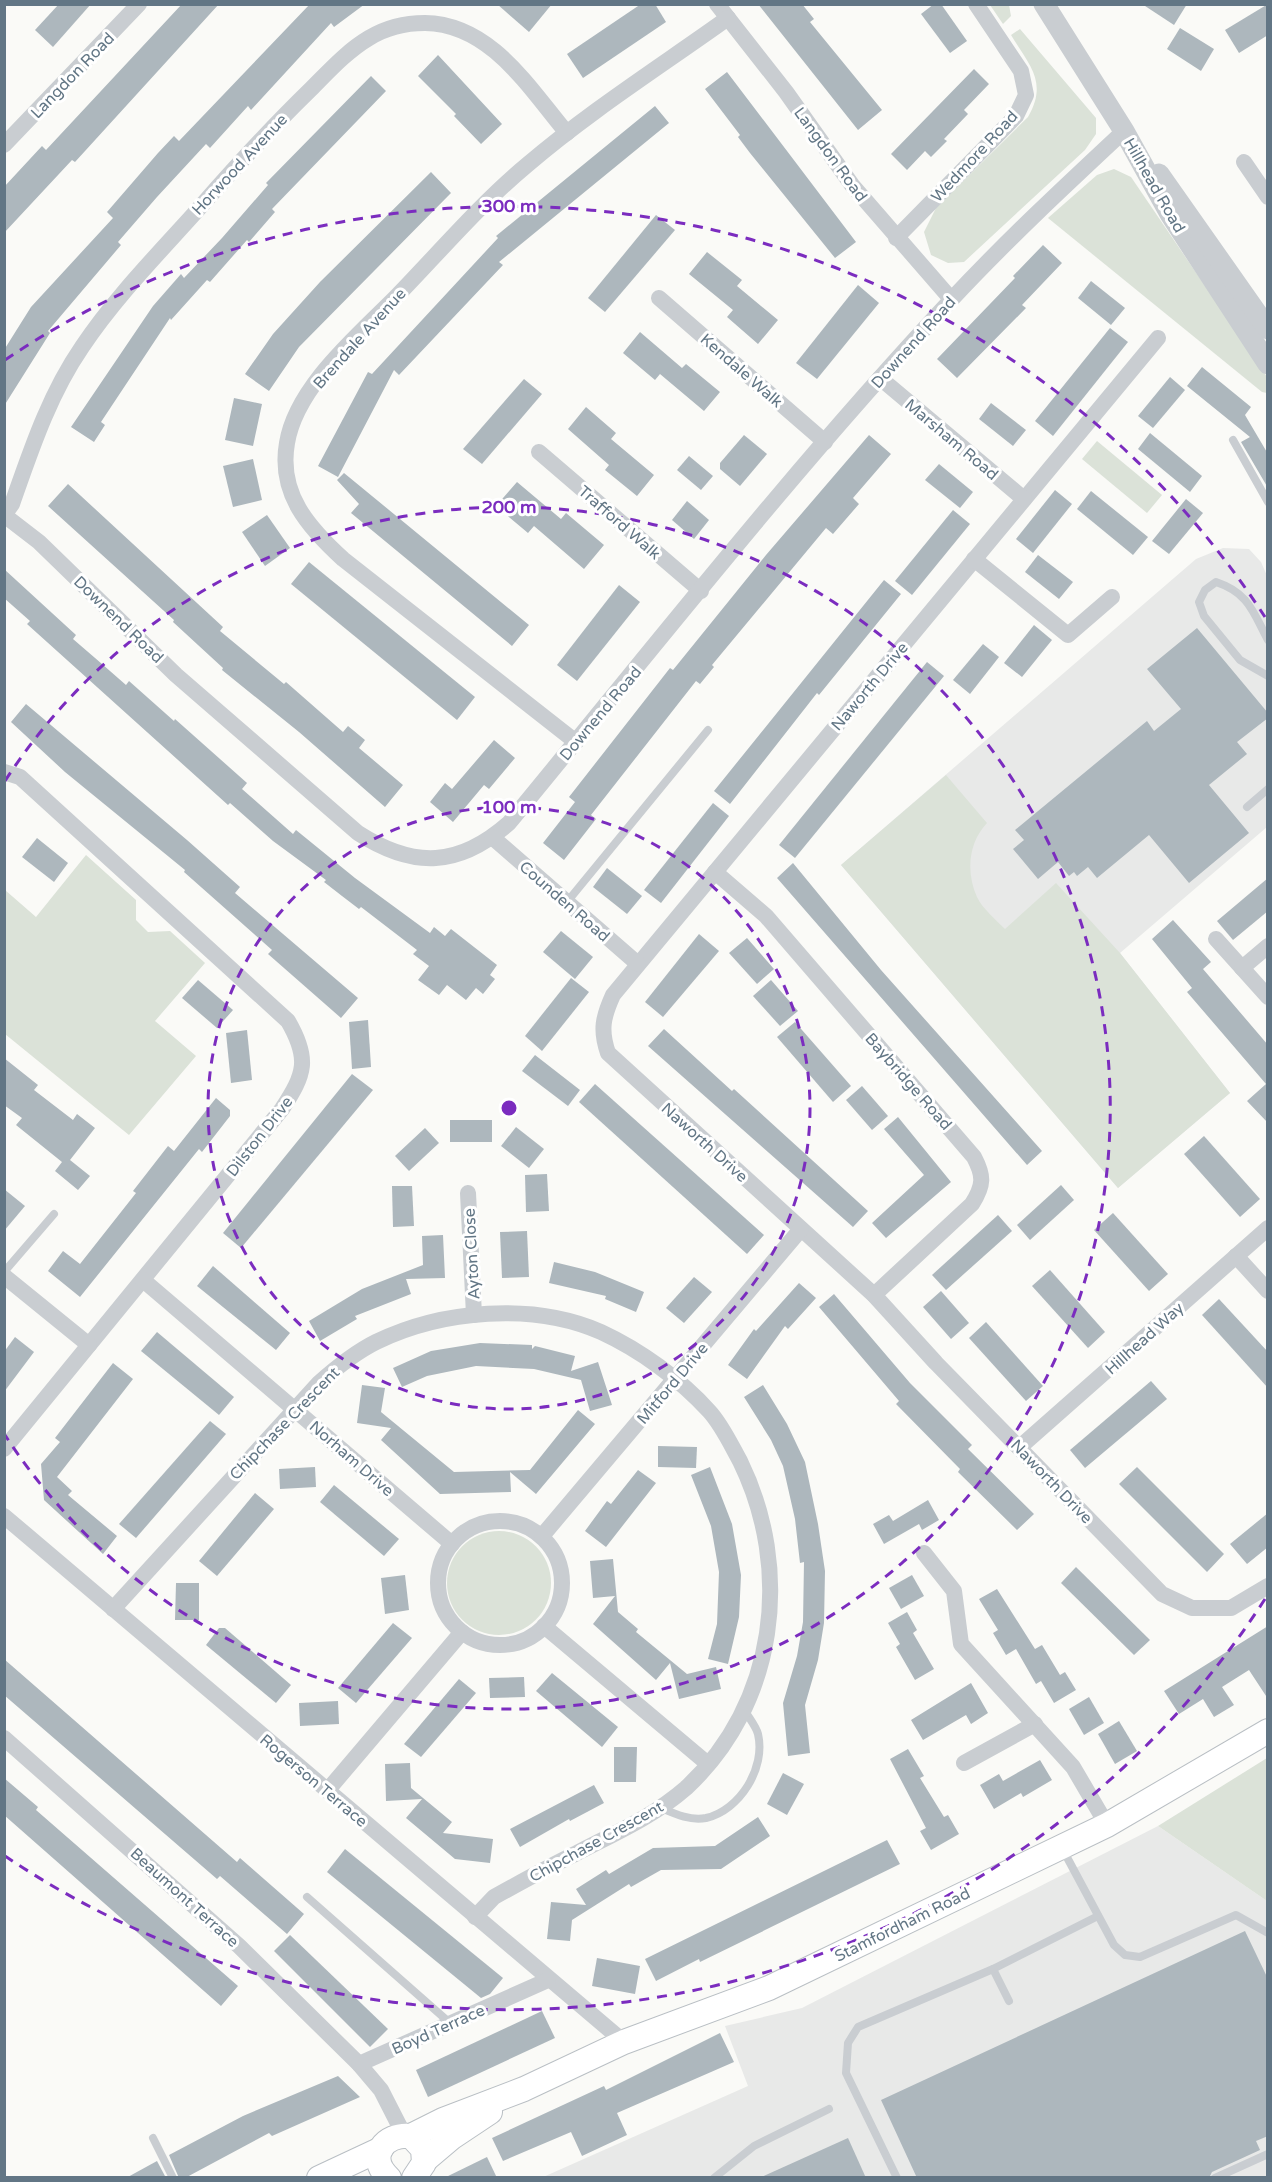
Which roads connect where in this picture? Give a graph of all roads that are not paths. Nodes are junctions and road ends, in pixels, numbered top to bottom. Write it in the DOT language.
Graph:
graph roads {
  1 [pos="139,4"];
  2 [pos="717,4"];
  3 [pos="976,4"];
  4 [pos="1044,4"];
  5 [pos="728,18"];
  6 [pos="1124,131"];
  7 [pos="567,133"];
  8 [pos="4,145"];
  9 [pos="1244,162"];
  10 [pos="1268,197"];
  11 [pos="896,238"];
  12 [pos="659,298"];
  13 [pos="951,299"];
  14 [pos="1268,329"];
  15 [pos="1158,338"];
  16 [pos="1268,364"];
  17 [pos="880,378"];
  18 [pos="1233,440"];
  19 [pos="825,442"];
  20 [pos="539,452"];
  21 [pos="1024,499"];
  22 [pos="1268,502"];
  23 [pos="4,515"];
  24 [pos="974,559"];
  25 [pos="701,591"];
  26 [pos="1112,597"];
  27 [pos="1268,640"];
  28 [pos="1268,676"];
  29 [pos="708,730"];
  30 [pos="576,742"];
  31 [pos="4,772"];
  32 [pos="1268,789"];
  33 [pos="1247,807"];
  34 [pos="492,837"];
  35 [pos="715,872"];
  36 [pos="567,902"];
  37 [pos="1216,939"];
  38 [pos="1268,946"];
  39 [pos="638,964"];
  40 [pos="1242,968"];
  41 [pos="1268,998"];
  42 [pos="468,1193"];
  43 [pos="54,1214"];
  44 [pos="1268,1228"];
  45 [pos="801,1229"];
  46 [pos="1236,1256"];
  47 [pos="4,1274"];
  48 [pos="143,1280"];
  49 [pos="1268,1291"];
  50 [pos="874,1295"];
  51 [pos="474,1315"];
  52 [pos="89,1346"];
  53 [pos="675,1379"];
  54 [pos="294,1408"];
  55 [pos="1020,1447"];
  56 [pos="4,1449"];
  57 [pos="4,1516"];
  58 [pos="542,1536"];
  59 [pos="452,1544"];
  60 [pos="924,1553"];
  61 [pos="1268,1586"];
  62 [pos="113,1609"];
  63 [pos="544,1626"];
  64 [pos="462,1632"];
  65 [pos="744,1709"];
  66 [pos="1035,1724"];
  67 [pos="1268,1731"];
  68 [pos="4,1738"];
  69 [pos="964,1763"];
  70 [pos="708,1764"];
  71 [pos="327,1791"];
  72 [pos="661,1808"];
  73 [pos="1107,1825"];
  74 [pos="1061,1847"];
  75 [pos="307,1897"];
  76 [pos="1098,1916"];
  77 [pos="475,1917"];
  78 [pos="1268,1933"];
  79 [pos="993,1969"];
  80 [pos="549,1980"];
  81 [pos="1009,2001"];
  82 [pos="450,2024"];
  83 [pos="624,2042"];
  84 [pos="359,2064"];
  85 [pos="524,2088"];
  86 [pos="829,2109"];
  87 [pos="153,2138"];
  88 [pos="397,2139"];
  89 [pos="1268,2154"];
  90 [pos="421,2171"];
  91 [pos="388,2177"];
  92 [pos="173,2178"];
  93 [pos="319,2178"];
  94 [pos="714,2178"];
  95 [pos="897,2178"];
  96 [pos="1215,2178"];
  1 -- 8 [label="street, Langdon Road"];
  2 -- 5 [label="street, Langdon Road"];
  3 -- 11 [label="street, Wedmore Road"];
  4 -- 6 [label="street, Hillhead Road"];
  5 -- 7 [label="street, Brendale Avenue"];
  5 -- 11 [label="street, Langdon Road"];
  6 -- 13 [label="street, Downend Road"];
  6 -- 14 [label="street"];
  6 -- 16 [label="street, Hillhead Road"];
  7 -- 23 [label="street, Horwood Avenue"];
  7 -- 30 [label="street, Brendale Avenue"];
  9 -- 10 [label="street"];
  11 -- 13 [label="street, Langdon Road"];
  12 -- 19 [label="street, Kendale Walk"];
  13 -- 17 [label="street, Downend Road"];
  15 -- 21 [label="street, Naworth Drive"];
  17 -- 19 [label="street, Downend Road"];
  17 -- 21 [label="street, Marsham Road"];
  18 -- 22 [label="lane"];
  19 -- 25 [label="street, Downend Road"];
  20 -- 25 [label="street, Trafford Walk"];
  21 -- 24 [label="street, Naworth Drive"];
  23 -- 34 [label="street, Downend Road"];
  24 -- 26 [label="street"];
  24 -- 35 [label="street, Naworth Drive"];
  25 -- 30 [label="street, Downend Road"];
  27 -- 28 [label="lane"];
  29 -- 36 [label="lane"];
  30 -- 34 [label="street, Downend Road"];
  31 -- 48 [label="street, Dilston Drive"];
  32 -- 33 [label="lane"];
  34 -- 36 [label="street, Counden Road"];
  35 -- 39 [label="street, Naworth Drive"];
  35 -- 50 [label="street, Baybridge Road"];
  36 -- 39 [label="street, Counden Road"];
  37 -- 40 [label="street"];
  38 -- 40 [label="street"];
  39 -- 45 [label="street, Naworth Drive"];
  40 -- 41 [label="street"];
  42 -- 51 [label="street, Ayton Close"];
  43 -- 47 [label="lane"];
  44 -- 46 [label="street, Hillhead Way"];
  45 -- 50 [label="street, Naworth Drive"];
  45 -- 53 [label="street, Mitford Drive"];
  46 -- 49 [label="street"];
  46 -- 55 [label="street, Hillhead Way"];
  47 -- 52 [label="street"];
  48 -- 52 [label="street, Dilston Drive"];
  48 -- 54 [label="street, Norham Drive"];
  50 -- 55 [label="street, Naworth Drive"];
  51 -- 53 [label="street, Chipchase Crescent"];
  51 -- 54 [label="street, Chipchase Crescent"];
  52 -- 56 [label="street, Dilston Drive"];
  53 -- 58 [label="street, Mitford Drive"];
  53 -- 65 [label="street, Chipchase Crescent"];
  54 -- 59 [label="street, Norham Drive"];
  54 -- 62 [label="street, Chipchase Crescent"];
  55 -- 61 [label="street, Naworth Drive"];
  57 -- 62 [label="street, Rogerson Terrace"];
  58 -- 59 [label="street"];
  58 -- 63 [label="street"];
  59 -- 64 [label="street"];
  60 -- 66 [label="street"];
  62 -- 71 [label="street, Rogerson Terrace"];
  63 -- 64 [label="street"];
  63 -- 70 [label="street"];
  64 -- 71 [label="street"];
  65 -- 70 [label="street, Chipchase Crescent"];
  65 -- 72 [label="lane"];
  66 -- 69 [label="street"];
  66 -- 73 [label="street"];
  67 -- 73 [label="main road, Stamfordham Road"];
  68 -- 84 [label="street, Beaumont Terrace"];
  70 -- 72 [label="street, Chipchase Crescent"];
  71 -- 77 [label="street, Rogerson Terrace"];
  72 -- 77 [label="street, Chipchase Crescent"];
  73 -- 74 [label="main road, Stamfordham Road"];
  74 -- 76 [label="lane"];
  74 -- 83 [label="main road, Stamfordham Road"];
  75 -- 82 [label="lane"];
  76 -- 78 [label="lane"];
  76 -- 79 [label="lane"];
  77 -- 80 [label="street, Rogerson Terrace"];
  79 -- 81 [label="lane"];
  79 -- 95 [label="lane"];
  80 -- 82 [label="street, Boyd Terrace"];
  80 -- 83 [label="street, Rogerson Terrace"];
  82 -- 84 [label="street, Boyd Terrace"];
  83 -- 85 [label="main road, Stamfordham Road"];
  84 -- 88 [label="street"];
  85 -- 88 [label="main road, Stamfordham Road"];
  85 -- 90 [label="main road, Stamfordham Road"];
  86 -- 94 [label="lane"];
  87 -- 92 [label="lane"];
  88 -- 90 [label="main road"];
  88 -- 91 [label="main road"];
  88 -- 93 [label="main road, Stamfordham Road"];
  89 -- 96 [label="lane"];
}
